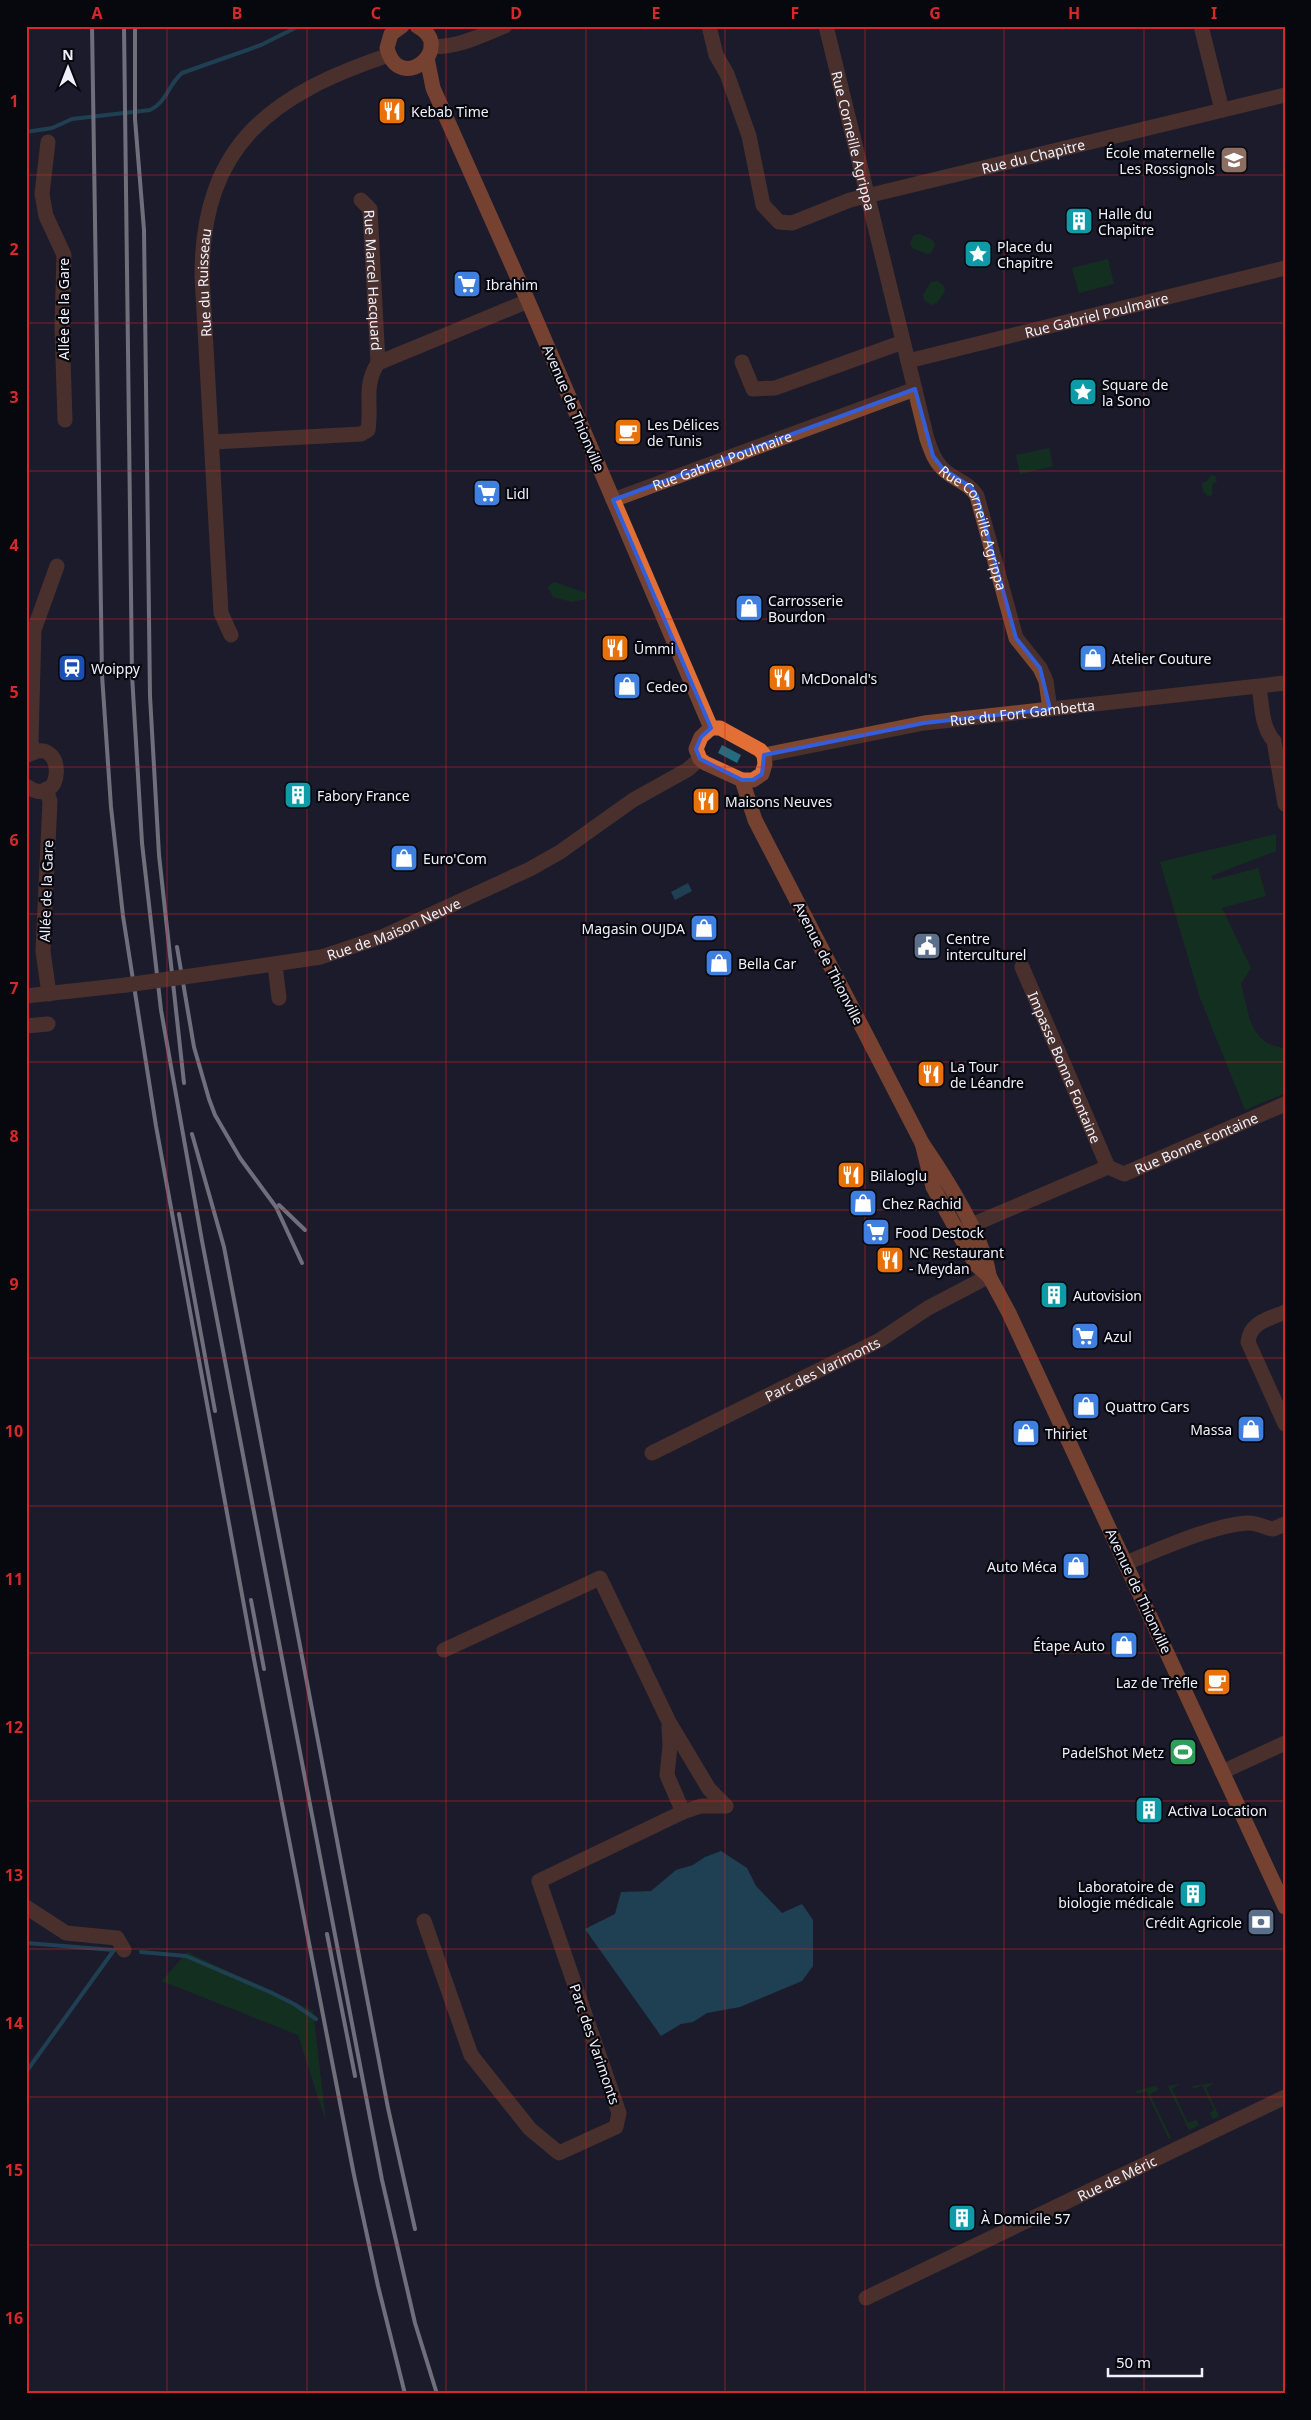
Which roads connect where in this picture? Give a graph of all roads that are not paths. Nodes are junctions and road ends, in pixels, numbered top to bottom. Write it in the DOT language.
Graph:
graph roads {
  1 [pos="417,26"];
  2 [pos="504,26"];
  3 [pos="709,26"];
  4 [pos="826,26"];
  5 [pos="1201,26"];
  6 [pos="396,28"];
  7 [pos="429,52"];
  8 [pos="389,55"];
  9 [pos="411,68"];
  10 [pos="433,88"];
  11 [pos="1285,95"];
  12 [pos="1222,110"];
  13 [pos="48,142"];
  14 [pos="869,197"];
  15 [pos="361,200"];
  16 [pos="1285,268"];
  17 [pos="528,301"];
  18 [pos="903,342"];
  19 [pos="908,361"];
  20 [pos="742,362"];
  21 [pos="378,363"];
  22 [pos="915,389"];
  23 [pos="65,420"];
  24 [pos="212,442"];
  25 [pos="613,500"];
  26 [pos="57,566"];
  27 [pos="30,630"];
  28 [pos="231,635"];
  29 [pos="1285,683"];
  30 [pos="1259,687"];
  31 [pos="1050,710"];
  32 [pos="711,728"];
  33 [pos="30,754"];
  34 [pos="764,755"];
  35 [pos="700,758"];
  36 [pos="742,780"];
  37 [pos="27,789"];
  38 [pos="46,789"];
  39 [pos="1285,804"];
  40 [pos="275,965"];
  41 [pos="1022,967"];
  42 [pos="49,994"];
  43 [pos="26,996"];
  44 [pos="279,998"];
  45 [pos="48,1024"];
  46 [pos="26,1026"];
  47 [pos="1285,1104"];
  48 [pos="1108,1167"];
  49 [pos="964,1229"];
  50 [pos="989,1276"];
  51 [pos="1285,1312"];
  52 [pos="1285,1424"];
  53 [pos="652,1453"];
  54 [pos="1285,1524"];
  55 [pos="1126,1563"];
  56 [pos="444,1650"];
  57 [pos="669,1722"];
  58 [pos="1285,1743"];
  59 [pos="1222,1772"];
  60 [pos="684,1812"];
  61 [pos="26,1907"];
  62 [pos="1285,1907"];
  63 [pos="424,1921"];
  64 [pos="124,1950"];
  65 [pos="1285,2097"];
  66 [pos="866,2298"];
  1 -- 7 [label="main road"];
  2 -- 7 [label="street"];
  3 -- 14 [label="street, Rue du Chapitre"];
  4 -- 14 [label="street, Rue Corneille Agrippa"];
  5 -- 12 [label="street"];
  6 -- 8 [label="main road"];
  7 -- 9 [label="main road"];
  7 -- 10 [label="main road, Avenue de Thionville"];
  8 -- 9 [label="main road, Avenue de Thionville"];
  8 -- 24 [label="street, Rue du Ruisseau"];
  9 -- 10 [label="main road, Avenue de Thionville"];
  10 -- 17 [label="main road, Avenue de Thionville"];
  11 -- 12 [label="street, Rue du Chapitre"];
  12 -- 14 [label="street, Rue du Chapitre"];
  13 -- 23 [label="street, Allée de la Gare"];
  14 -- 18 [label="street, Rue Corneille Agrippa"];
  15 -- 21 [label="street, Rue Marcel Hacquard"];
  16 -- 19 [label="street, Rue Gabriel Poulmaire"];
  17 -- 21 [label="street, Rue Marcel Hacquard"];
  17 -- 25 [label="main road, Avenue de Thionville"];
  18 -- 19 [label="street, Rue Corneille Agrippa"];
  18 -- 20 [label="street"];
  19 -- 22 [label="street, Rue Corneille Agrippa"];
  21 -- 24 [label="street, Rue Marcel Hacquard"];
  22 -- 25 [label="street, Rue Gabriel Poulmaire"];
  22 -- 31 [label="street, Rue Corneille Agrippa"];
  24 -- 28 [label="street, Rue du Ruisseau"];
  25 -- 32 [label="main road, Avenue de Thionville"];
  26 -- 27 [label="street"];
  27 -- 33 [label="street"];
  29 -- 30 [label="street, Rue du Fort Gambetta"];
  30 -- 31 [label="street, Rue du Fort Gambetta"];
  30 -- 39 [label="street"];
  31 -- 34 [label="street, Rue du Fort Gambetta"];
  32 -- 34 [label="main road"];
  32 -- 35 [label="main road"];
  33 -- 38 [label="street"];
  34 -- 36 [label="main road"];
  35 -- 36 [label="main road"];
  35 -- 40 [label="street, Rue de Maison Neuve"];
  36 -- 49 [label="main road, Avenue de Thionville"];
  37 -- 38 [label="street"];
  38 -- 42 [label="street, Allée de la Gare"];
  40 -- 42 [label="street, Rue de Maison Neuve, bridge"];
  40 -- 44 [label="street"];
  41 -- 48 [label="street, Impasse Bonne Fontaine"];
  42 -- 43 [label="street, Rue de Maison Neuve"];
  45 -- 46 [label="street"];
  47 -- 48 [label="street, Rue Bonne Fontaine"];
  48 -- 49 [label="street"];
  49 -- 50 [label="main road, Avenue de Thionville"];
  50 -- 53 [label="street, Parc des Varimonts"];
  50 -- 55 [label="main road, Avenue de Thionville"];
  51 -- 52 [label="street"];
  54 -- 55 [label="street"];
  55 -- 59 [label="main road, Avenue de Thionville"];
  56 -- 57 [label="street, Parc des Varimonts"];
  57 -- 60 [label="street, Parc des Varimonts"];
  57 -- 60 [label="street, Parc des Varimonts"];
  58 -- 59 [label="street"];
  59 -- 62 [label="main road, Avenue de Thionville"];
  60 -- 63 [label="street, Parc des Varimonts"];
  61 -- 64 [label="street"];
  65 -- 66 [label="street, Rue de Méric"];
}
